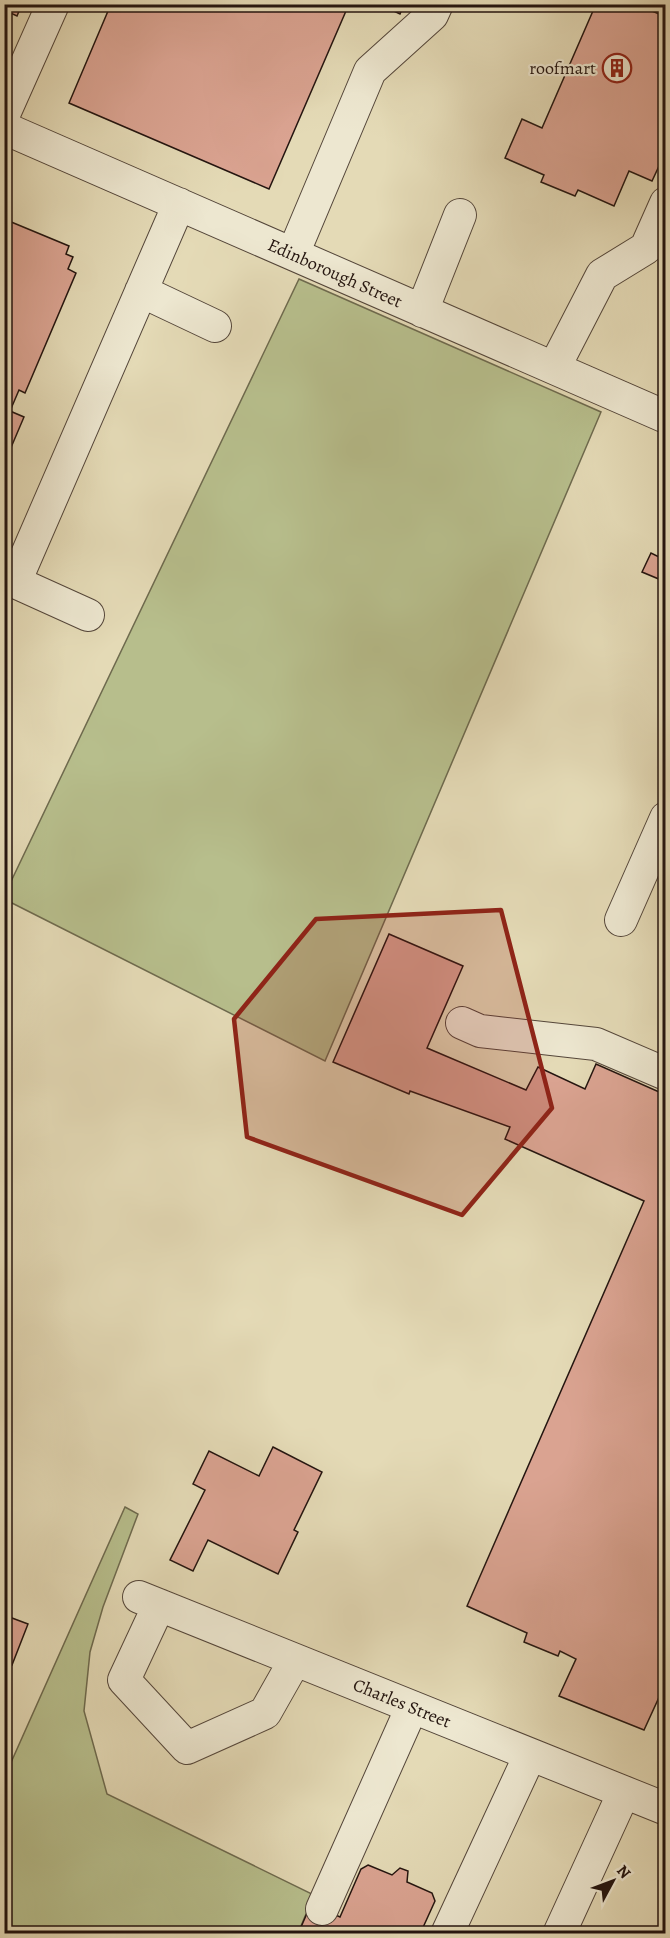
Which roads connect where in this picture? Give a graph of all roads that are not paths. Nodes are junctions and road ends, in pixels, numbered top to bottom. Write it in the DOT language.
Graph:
graph roads {
  1 [pos="53,4"];
  2 [pos="436,4"];
  3 [pos="4,114"];
  4 [pos="4,128"];
  5 [pos="666,203"];
  6 [pos="179,204"];
  7 [pos="460,215"];
  8 [pos="293,254"];
  9 [pos="141,291"];
  10 [pos="423,311"];
  11 [pos="215,326"];
  12 [pos="554,368"];
  13 [pos="666,417"];
  14 [pos="10,580"];
  15 [pos="88,615"];
  16 [pos="662,837"];
  17 [pos="621,920"];
  18 [pos="462,1023"];
  19 [pos="666,1074"];
  20 [pos="295,1660"];
  21 [pos="412,1707"];
  22 [pos="530,1755"];
  23 [pos="624,1792"];
  24 [pos="666,1809"];
  25 [pos="322,1909"];
  26 [pos="447,1934"];
  27 [pos="559,1934"];
  1 -- 3 [label="street"];
  2 -- 8 [label="street"];
  4 -- 6 [label="street, Edinborough Street"];
  5 -- 12 [label="street"];
  6 -- 8 [label="street, Edinborough Street"];
  6 -- 9 [label="street"];
  7 -- 10 [label="street"];
  8 -- 10 [label="street, Edinborough Street"];
  9 -- 11 [label="street"];
  9 -- 14 [label="street"];
  10 -- 12 [label="street, Edinborough Street"];
  12 -- 13 [label="street, Edinborough Street"];
  14 -- 15 [label="street"];
  16 -- 17 [label="street"];
  18 -- 19 [label="street"];
  20 -- 20 [label="street, Charles Street"];
  20 -- 21 [label="street, Charles Street"];
  21 -- 22 [label="street, Charles Street"];
  21 -- 25 [label="street"];
  22 -- 23 [label="street, Charles Street"];
  22 -- 26 [label="street"];
  23 -- 24 [label="street, Charles Street"];
  23 -- 27 [label="street"];
}
